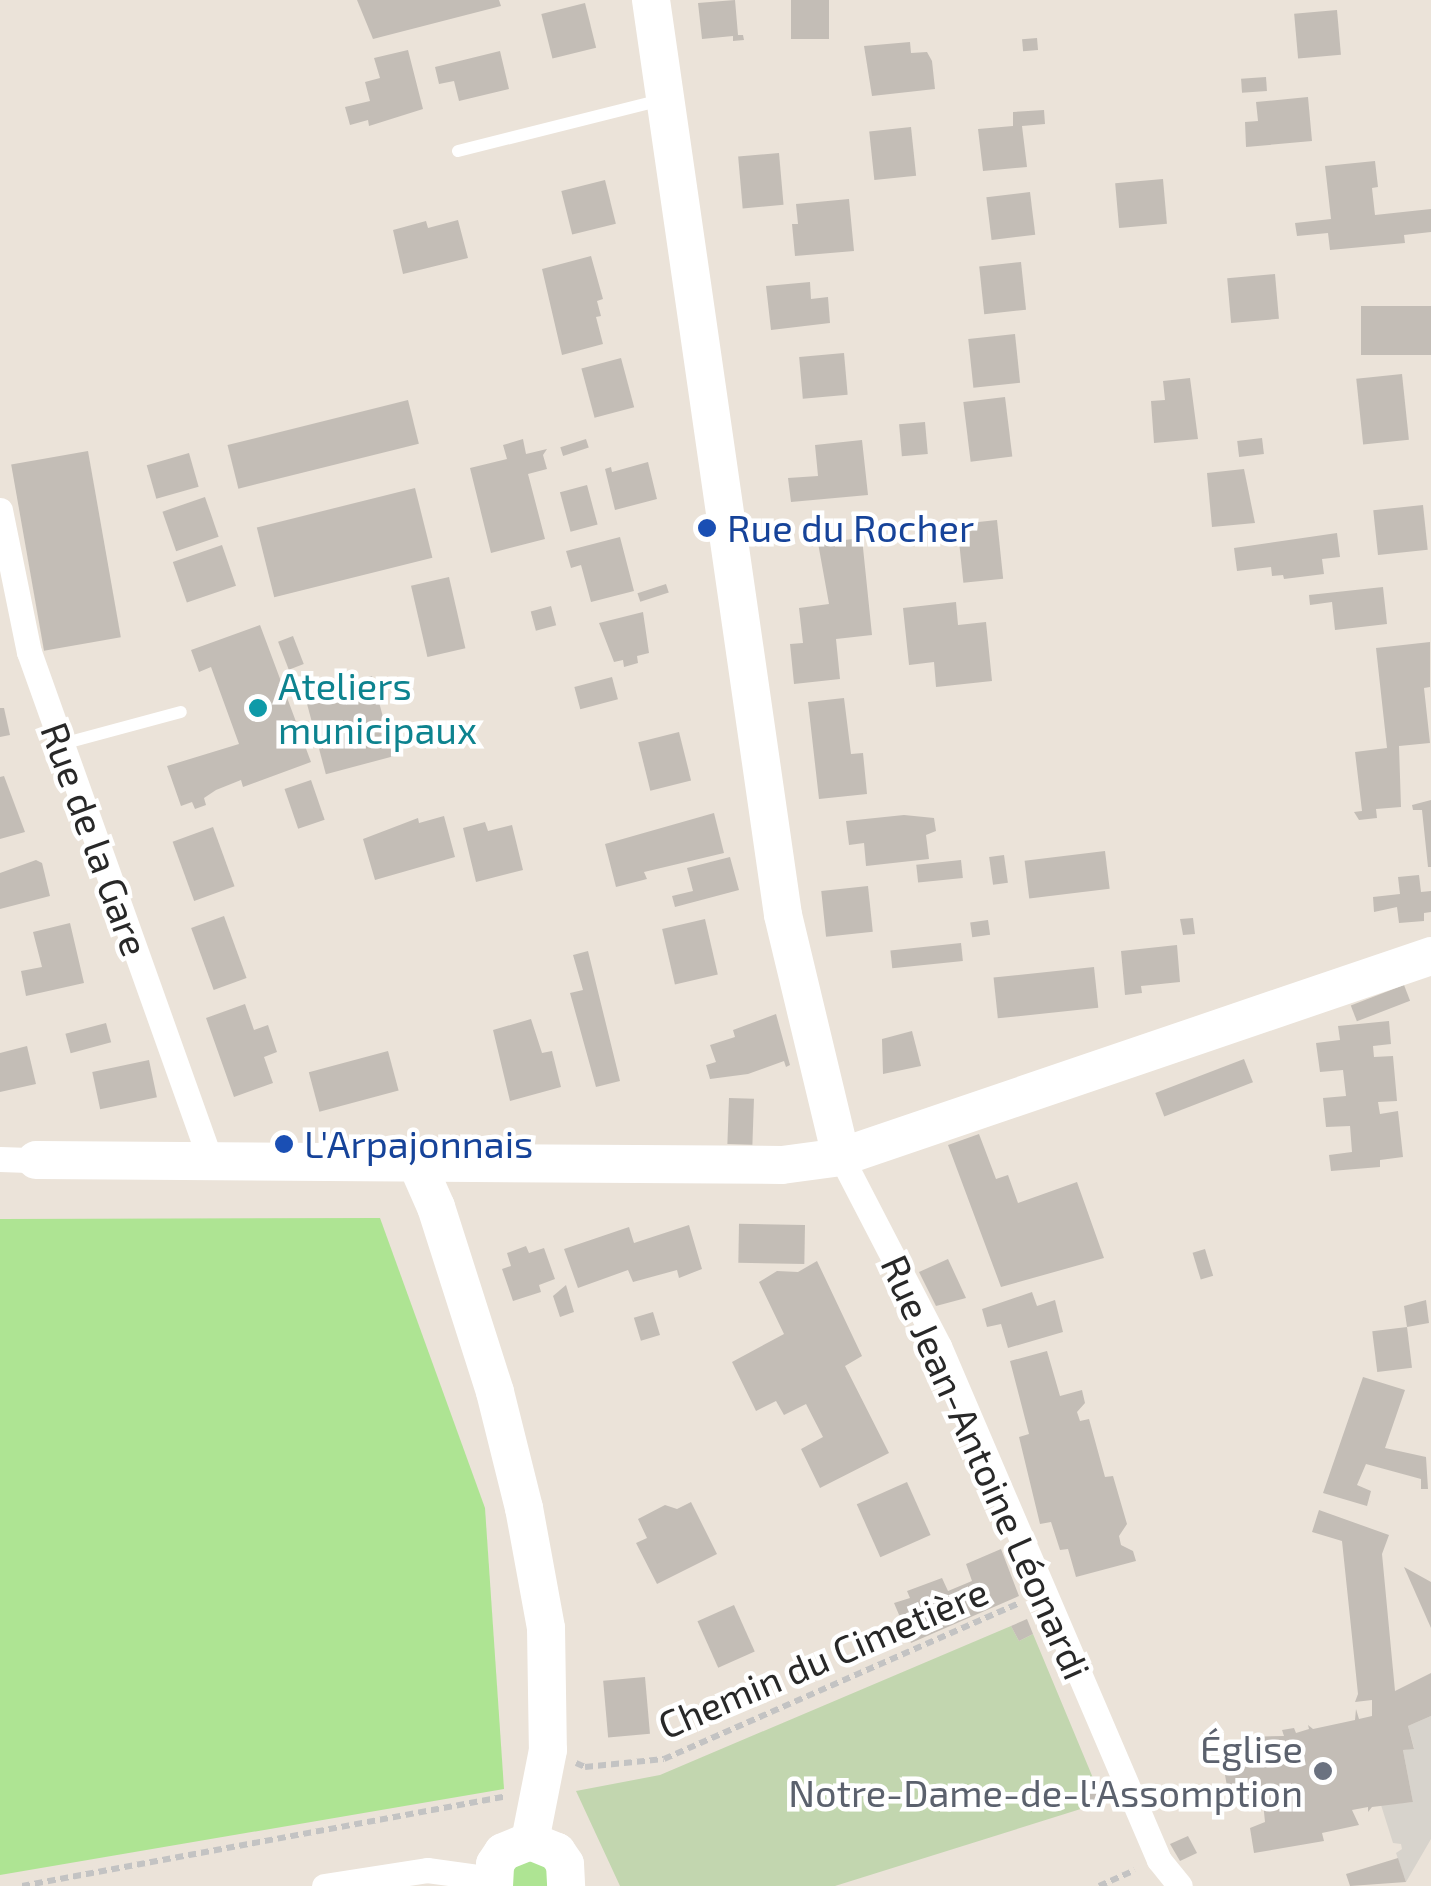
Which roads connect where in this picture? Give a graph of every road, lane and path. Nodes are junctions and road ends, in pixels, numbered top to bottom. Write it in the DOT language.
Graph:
graph roads {
  1 [pos="651,0"];
  2 [pos="664,100"];
  3 [pos="458,151"];
  4 [pos="0,510"];
  5 [pos="181,712"];
  6 [pos="62,744"];
  7 [pos="1431,956"];
  8 [pos="842,1157"];
  9 [pos="18,1160"];
  10 [pos="211,1162"];
  11 [pos="417,1164"];
  12 [pos="1044,1593"];
  13 [pos="622,1764"];
  14 [pos="512,1794"];
  15 [pos="530,1841"];
  16 [pos="1160,1860"];
  17 [pos="493,1882"];
  18 [pos="22,1886"];
  19 [pos="324,1886"];
  20 [pos="566,1886"];
  21 [pos="1099,1886"];
  22 [pos="1180,1886"];
  1 -- 2 [label="main road"];
  2 -- 3 [label="lane"];
  2 -- 8 [label="main road"];
  4 -- 6 [label="street, Rue de la Gare"];
  5 -- 6 [label="lane"];
  6 -- 10 [label="street, Rue de la Gare"];
  7 -- 8 [label="main road"];
  8 -- 11 [label="main road"];
  8 -- 12 [label="street, Rue Jean-Antoine Léonardi"];
  9 -- 10 [label="main road"];
  10 -- 11 [label="main road"];
  11 -- 15 [label="main road"];
  12 -- 13 [label="path, Chemin du Cimetière"];
  12 -- 16 [label="street, Rue Jean-Antoine Léonardi"];
  14 -- 18 [label="path"];
  15 -- 17 [label="main road"];
  15 -- 20 [label="main road"];
  16 -- 21 [label="path"];
  16 -- 22 [label="street, Rue Jean-Antoine Léonardi"];
  17 -- 19 [label="street"];
}
